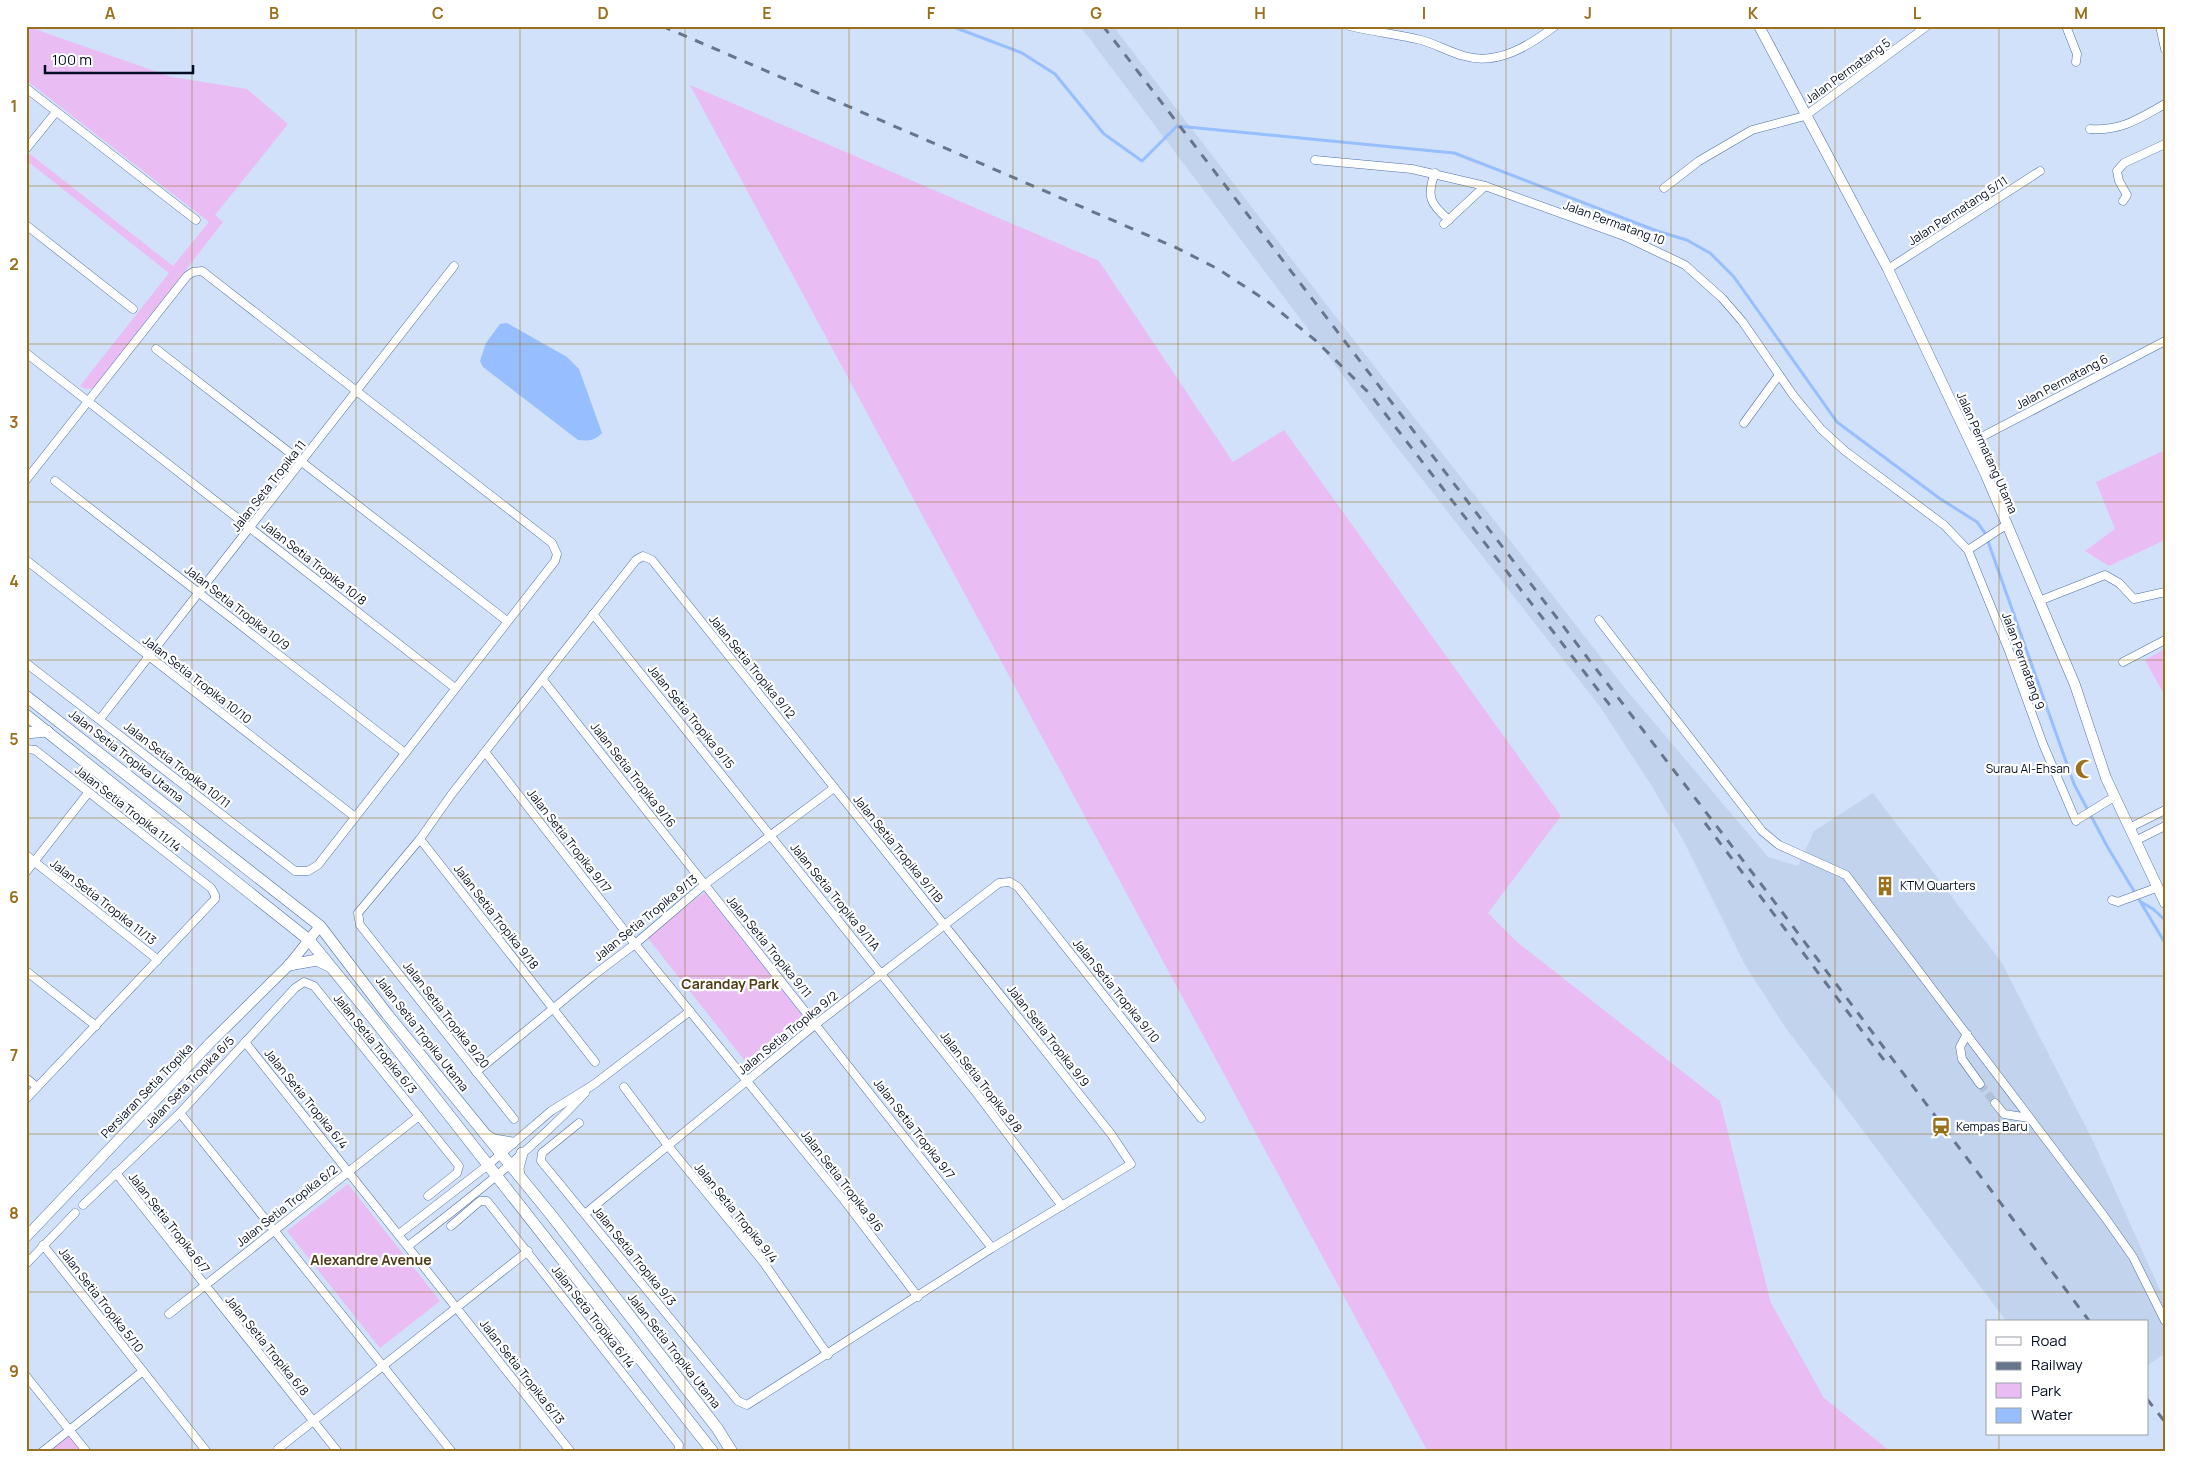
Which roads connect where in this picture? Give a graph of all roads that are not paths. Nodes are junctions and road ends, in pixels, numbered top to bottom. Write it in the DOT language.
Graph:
graph roads {
  1 [pos="1349,26"];
  2 [pos="1555,26"];
  3 [pos="1759,26"];
  4 [pos="1928,26"];
  5 [pos="2066,26"];
  6 [pos="2160,26"];
  7 [pos="2164,45"];
  8 [pos="2076,62"];
  9 [pos="26,88"];
  10 [pos="2165,104"];
  11 [pos="56,112"];
  12 [pos="1805,116"];
  13 [pos="2090,128"];
  14 [pos="2165,144"];
  15 [pos="26,149"];
  16 [pos="1315,160"];
  17 [pos="2040,171"];
  18 [pos="1435,173"];
  19 [pos="1486,186"];
  20 [pos="1664,188"];
  21 [pos="2124,201"];
  22 [pos="196,220"];
  23 [pos="26,225"];
  24 [pos="454,266"];
  25 [pos="1888,269"];
  26 [pos="133,309"];
  27 [pos="2165,341"];
  28 [pos="156,349"];
  29 [pos="26,353"];
  30 [pos="1779,375"];
  31 [pos="358,391"];
  32 [pos="88,402"];
  33 [pos="1744,423"];
  34 [pos="1970,443"];
  35 [pos="302,462"];
  36 [pos="26,480"];
  37 [pos="55,481"];
  38 [pos="2006,524"];
  39 [pos="250,528"];
  40 [pos="1970,548"];
  41 [pos="26,560"];
  42 [pos="198,592"];
  43 [pos="2165,592"];
  44 [pos="2039,601"];
  45 [pos="593,614"];
  46 [pos="1599,620"];
  47 [pos="507,621"];
  48 [pos="2165,640"];
  49 [pos="149,656"];
  50 [pos="2124,662"];
  51 [pos="26,663"];
  52 [pos="542,680"];
  53 [pos="455,688"];
  54 [pos="28,702"];
  55 [pos="43,709"];
  56 [pos="30,718"];
  57 [pos="100,719"];
  58 [pos="26,731"];
  59 [pos="47,731"];
  60 [pos="29,749"];
  61 [pos="485,752"];
  62 [pos="405,753"];
  63 [pos="834,788"];
  64 [pos="88,793"];
  65 [pos="2114,797"];
  66 [pos="2165,810"];
  67 [pos="355,817"];
  68 [pos="2165,826"];
  69 [pos="2129,828"];
  70 [pos="770,834"];
  71 [pos="420,839"];
  72 [pos="2135,841"];
  73 [pos="26,855"];
  74 [pos="34,862"];
  75 [pos="26,872"];
  76 [pos="1010,882"];
  77 [pos="704,885"];
  78 [pos="2151,890"];
  79 [pos="2114,901"];
  80 [pos="2165,903"];
  81 [pos="944,923"];
  82 [pos="320,926"];
  83 [pos="309,940"];
  84 [pos="635,944"];
  85 [pos="158,960"];
  86 [pos="289,965"];
  87 [pos="331,966"];
  88 [pos="26,971"];
  89 [pos="882,974"];
  90 [pos="314,986"];
  91 [pos="554,1009"];
  92 [pos="690,1011"];
  93 [pos="816,1024"];
  94 [pos="96,1026"];
  95 [pos="1967,1034"];
  96 [pos="245,1042"];
  97 [pos="595,1062"];
  98 [pos="476,1072"];
  99 [pos="26,1078"];
  100 [pos="748,1080"];
  101 [pos="593,1084"];
  102 [pos="1980,1084"];
  103 [pos="37,1087"];
  104 [pos="624,1087"];
  105 [pos="26,1099"];
  106 [pos="1995,1103"];
  107 [pos="180,1112"];
  108 [pos="419,1116"];
  109 [pos="1201,1118"];
  110 [pos="2029,1118"];
  111 [pos="514,1119"];
  112 [pos="579,1123"];
  113 [pos="526,1131"];
  114 [pos="486,1135"];
  115 [pos="534,1141"];
  116 [pos="512,1143"];
  117 [pos="669,1147"];
  118 [pos="501,1153"];
  119 [pos="522,1153"];
  120 [pos="510,1164"];
  121 [pos="488,1165"];
  122 [pos="349,1171"];
  123 [pos="116,1173"];
  124 [pos="496,1176"];
  125 [pos="519,1176"];
  126 [pos="452,1193"];
  127 [pos="428,1196"];
  128 [pos="461,1204"];
  129 [pos="83,1206"];
  130 [pos="1062,1206"];
  131 [pos="75,1213"];
  132 [pos="586,1213"];
  133 [pos="451,1226"];
  134 [pos="273,1232"];
  135 [pos="399,1234"];
  136 [pos="26,1236"];
  137 [pos="43,1245"];
  138 [pos="408,1246"];
  139 [pos="992,1248"];
  140 [pos="528,1251"];
  141 [pos="26,1264"];
  142 [pos="204,1286"];
  143 [pos="918,1297"];
  144 [pos="456,1306"];
  145 [pos="169,1314"];
  146 [pos="2165,1321"];
  147 [pos="828,1355"];
  148 [pos="383,1365"];
  149 [pos="142,1370"];
  150 [pos="26,1376"];
  151 [pos="313,1420"];
  152 [pos="70,1431"];
  153 [pos="278,1448"];
  154 [pos="42,1452"];
  155 [pos="87,1452"];
  156 [pos="207,1452"];
  157 [pos="338,1452"];
  158 [pos="452,1452"];
  159 [pos="571,1452"];
  160 [pos="678,1452"];
  161 [pos="713,1452"];
  162 [pos="732,1452"];
  1 -- 2 [label="street"];
  3 -- 12 [label="street, Jalan Permatang Utama"];
  4 -- 12 [label="street, Jalan Permatang 5"];
  5 -- 8 [label="street"];
  6 -- 7 [label="street"];
  9 -- 11 [label="street"];
  10 -- 13 [label="street"];
  11 -- 15 [label="street"];
  11 -- 22 [label="street"];
  12 -- 20 [label="street"];
  12 -- 25 [label="street, Jalan Permatang Utama"];
  14 -- 21 [label="street"];
  16 -- 18 [label="street, Jalan Permatang 10"];
  17 -- 25 [label="street, Jalan Permatang 5/11"];
  18 -- 19 [label="street, Jalan Permatang 10"];
  18 -- 19 [label="street"];
  19 -- 30 [label="street, Jalan Permatang 10"];
  23 -- 26 [label="street"];
  24 -- 31 [label="street, Jalan Seta Tropika 11"];
  25 -- 34 [label="street, Jalan Permatang Utama"];
  27 -- 34 [label="street, Jalan Permatang 6"];
  28 -- 35 [label="street"];
  29 -- 32 [label="street, Jalan Setia Tropika 10/8"];
  30 -- 33 [label="street"];
  30 -- 40 [label="street, Jalan Permatang 10"];
  31 -- 32 [label="street"];
  31 -- 35 [label="street, Jalan Seta Tropika 11"];
  31 -- 47 [label="street"];
  32 -- 36 [label="street"];
  32 -- 39 [label="street, Jalan Setia Tropika 10/8"];
  34 -- 38 [label="street, Jalan Permatang Utama"];
  35 -- 39 [label="street, Jalan Seta Tropika 11"];
  35 -- 47 [label="street"];
  37 -- 42 [label="street, Jalan Setia Tropika 10/9"];
  38 -- 40 [label="street"];
  38 -- 44 [label="street, Jalan Permatang Utama"];
  39 -- 42 [label="street, Jalan Seta Tropika 11"];
  39 -- 53 [label="street, Jalan Setia Tropika 10/8"];
  40 -- 65 [label="street, Jalan Permatang 9"];
  41 -- 49 [label="street, Jalan Setia Tropika 10/10"];
  42 -- 49 [label="street, Jalan Seta Tropika 11"];
  42 -- 62 [label="street, Jalan Setia Tropika 10/9"];
  43 -- 44 [label="street"];
  44 -- 65 [label="street, Jalan Permatang Utama"];
  45 -- 52 [label="street"];
  45 -- 63 [label="street, Jalan Setia Tropika 9/12"];
  45 -- 70 [label="street, Jalan Setia Tropika 9/15"];
  46 -- 95 [label="street"];
  47 -- 53 [label="street"];
  48 -- 50 [label="street"];
  49 -- 57 [label="street, Jalan Seta Tropika 11"];
  49 -- 67 [label="street, Jalan Setia Tropika 10/10"];
  51 -- 57 [label="street, Jalan Setia Tropika 10/11"];
  52 -- 61 [label="street"];
  52 -- 77 [label="street, Jalan Setia Tropika 9/16"];
  53 -- 62 [label="street"];
  54 -- 55 [label="main road, Jalan Setia Tropika Utama"];
  55 -- 56 [label="street"];
  55 -- 82 [label="main road, Jalan Setia Tropika Utama"];
  56 -- 58 [label="street"];
  56 -- 59 [label="main road"];
  57 -- 67 [label="street, Jalan Setia Tropika 10/11"];
  58 -- 59 [label="main road"];
  59 -- 83 [label="main road"];
  60 -- 64 [label="street, Jalan Setia Tropika 11/14"];
  61 -- 71 [label="street"];
  61 -- 84 [label="street, Jalan Setia Tropika 9/17"];
  62 -- 67 [label="street"];
  63 -- 70 [label="street, Jalan Setia Tropika 9/13"];
  63 -- 81 [label="street, Jalan Setia Tropika 9/11B"];
  64 -- 74 [label="street"];
  64 -- 85 [label="street, Jalan Setia Tropika 11/14"];
  65 -- 69 [label="street, Jalan Permatang Utama"];
  66 -- 69 [label="street"];
  68 -- 72 [label="street"];
  69 -- 72 [label="street, Jalan Permatang Utama"];
  70 -- 77 [label="street, Jalan Setia Tropika 9/13"];
  70 -- 89 [label="street, Jalan Setia Tropika 9/11A"];
  71 -- 91 [label="street, Jalan Setia Tropika 9/18"];
  71 -- 98 [label="street, Jalan Setia Tropika 9/20"];
  72 -- 78 [label="street, Jalan Permatang Utama"];
  73 -- 74 [label="street, Jalan Setia Tropika 11/13"];
  74 -- 75 [label="street"];
  74 -- 85 [label="street, Jalan Setia Tropika 11/13"];
  76 -- 81 [label="street, Jalan Setia Tropika 9/2"];
  76 -- 109 [label="street, Jalan Setia Tropika 9/10"];
  77 -- 84 [label="street, Jalan Setia Tropika 9/13"];
  77 -- 93 [label="street, Jalan Setia Tropika 9/11"];
  78 -- 79 [label="street"];
  78 -- 80 [label="street, Jalan Permatang Utama"];
  81 -- 89 [label="street, Jalan Setia Tropika 9/2"];
  81 -- 130 [label="street, Jalan Setia Tropika 9/9"];
  82 -- 83 [label="street, Persiaran Setia Tropika"];
  82 -- 114 [label="main road, Jalan Setia Tropika Utama"];
  83 -- 86 [label="street, Persiaran Setia Tropika"];
  83 -- 87 [label="main road"];
  84 -- 91 [label="street, Jalan Setia Tropika 9/13"];
  84 -- 92 [label="street, Jalan Setia Tropika 9/17"];
  85 -- 94 [label="street"];
  86 -- 87 [label="main road"];
  86 -- 136 [label="street, Persiaran Setia Tropika"];
  87 -- 121 [label="main road"];
  88 -- 94 [label="street"];
  89 -- 93 [label="street, Jalan Setia Tropika 9/2"];
  89 -- 130 [label="street, Jalan Setia Tropika 9/8"];
  90 -- 96 [label="street, Jalan Seta Tropika 6/5"];
  90 -- 108 [label="street, Jalan Setia Tropika 6/3"];
  91 -- 97 [label="street, Jalan Setia Tropika 9/18"];
  91 -- 98 [label="street, Jalan Setia Tropika 9/13"];
  92 -- 100 [label="street, Jalan Setia Tropika 9/6"];
  92 -- 101 [label="street"];
  93 -- 100 [label="street, Jalan Setia Tropika 9/2"];
  93 -- 139 [label="street, Jalan Setia Tropika 9/7"];
  94 -- 103 [label="street"];
  95 -- 102 [label="street"];
  95 -- 110 [label="street"];
  96 -- 107 [label="street, Jalan Seta Tropika 6/5"];
  96 -- 122 [label="street, Jalan Setia Tropika 6/4"];
  98 -- 111 [label="street, Jalan Setia Tropika 9/20"];
  99 -- 103 [label="street"];
  100 -- 117 [label="street, Jalan Setia Tropika 9/2"];
  100 -- 143 [label="street, Jalan Setia Tropika 9/6"];
  101 -- 113 [label="street"];
  101 -- 115 [label="street"];
  103 -- 105 [label="street"];
  104 -- 117 [label="street, Jalan Setia Tropika 9/4"];
  106 -- 110 [label="street"];
  107 -- 123 [label="street, Jalan Seta Tropika 6/5"];
  107 -- 134 [label="street"];
  108 -- 122 [label="street, Jalan Setia Tropika 6/2"];
  108 -- 127 [label="street, Jalan Setia Tropika 6/3"];
  110 -- 146 [label="street"];
  112 -- 132 [label="street, Jalan Setia Tropika 9/3"];
  113 -- 115 [label="street"];
  113 -- 116 [label="street"];
  114 -- 116 [label="main road"];
  114 -- 118 [label="main road, Jalan Setia Tropika Utama"];
  115 -- 119 [label="street"];
  116 -- 118 [label="street"];
  117 -- 132 [label="street, Jalan Setia Tropika 9/2"];
  117 -- 147 [label="street, Jalan Setia Tropika 9/4"];
  118 -- 120 [label="main road, Jalan Setia Tropika Utama"];
  118 -- 121 [label="street"];
  119 -- 120 [label="street"];
  119 -- 125 [label="main road"];
  120 -- 124 [label="street"];
  120 -- 125 [label="main road, Jalan Setia Tropika Utama"];
  121 -- 124 [label="main road"];
  121 -- 126 [label="street"];
  122 -- 134 [label="street, Jalan Setia Tropika 6/2"];
  122 -- 135 [label="street, Jalan Setia Tropika 6/4"];
  123 -- 129 [label="street, Jalan Seta Tropika 6/5"];
  123 -- 142 [label="street, Jalan Setia Tropika 6/7"];
  124 -- 128 [label="street"];
  124 -- 161 [label="main road"];
  125 -- 162 [label="main road, Jalan Setia Tropika Utama"];
  126 -- 128 [label="street"];
  126 -- 135 [label="street"];
  128 -- 138 [label="street"];
  130 -- 139 [label="street"];
  131 -- 137 [label="street"];
  132 -- 147 [label="street, Jalan Setia Tropika 9/3"];
  133 -- 140 [label="street, Jalan Seta Tropika 6/14"];
  134 -- 142 [label="street, Jalan Setia Tropika 6/2"];
  134 -- 148 [label="street"];
  135 -- 138 [label="street, Jalan Setia Tropika 6/13"];
  137 -- 141 [label="street"];
  137 -- 149 [label="street, Jalan Setia Tropika 5/10"];
  138 -- 144 [label="street, Jalan Setia Tropika 6/13"];
  139 -- 143 [label="street"];
  140 -- 144 [label="street"];
  140 -- 160 [label="street, Jalan Seta Tropika 6/14"];
  142 -- 145 [label="street, Jalan Setia Tropika 6/2"];
  142 -- 151 [label="street, Jalan Setia Tropika 6/8"];
  143 -- 147 [label="street"];
  144 -- 148 [label="street"];
  144 -- 159 [label="street, Jalan Setia Tropika 6/13"];
  148 -- 151 [label="street"];
  148 -- 158 [label="street"];
  149 -- 152 [label="street"];
  149 -- 156 [label="street, Jalan Setia Tropika 5/10"];
  150 -- 152 [label="street"];
  151 -- 153 [label="street"];
  151 -- 157 [label="street, Jalan Setia Tropika 6/8"];
  152 -- 154 [label="street"];
  152 -- 155 [label="street"];
}
